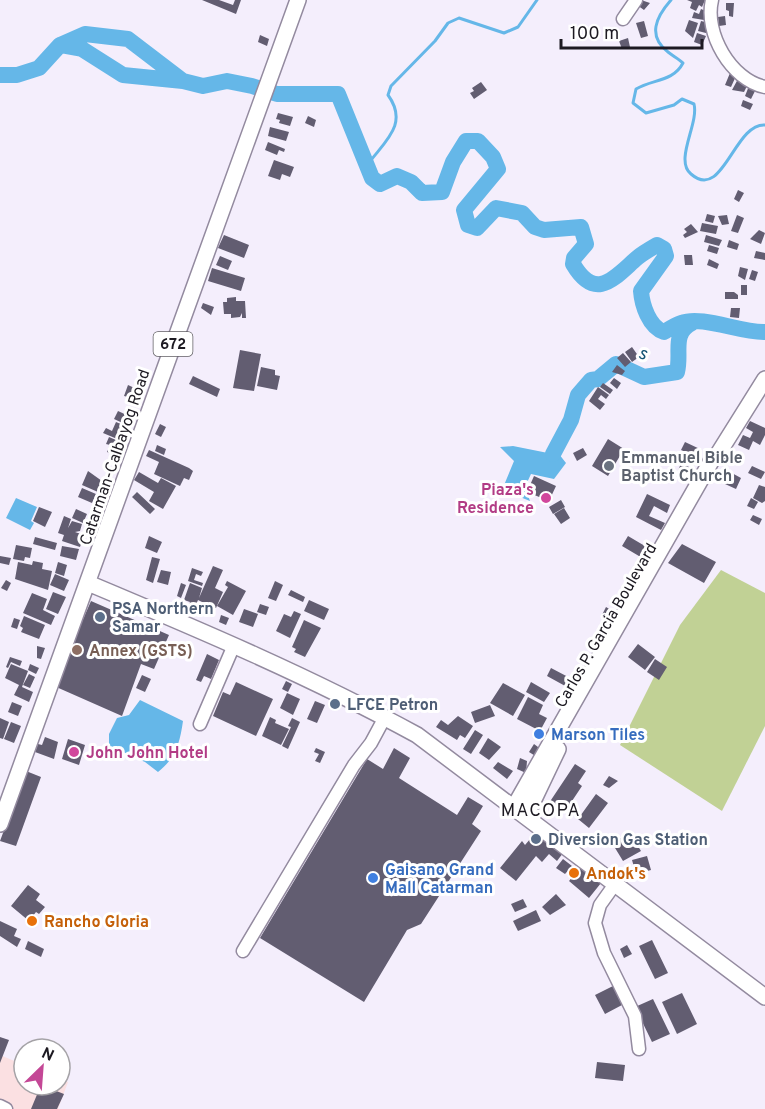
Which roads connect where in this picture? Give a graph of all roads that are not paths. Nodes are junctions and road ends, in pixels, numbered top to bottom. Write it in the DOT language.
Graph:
graph roads {
  1 [pos="298,0"];
  2 [pos="636,0"];
  3 [pos="712,0"];
  4 [pos="623,19"];
  5 [pos="765,87"];
  6 [pos="765,379"];
  7 [pos="88,583"];
  8 [pos="234,645"];
  9 [pos="385,717"];
  10 [pos="200,724"];
  11 [pos="520,812"];
  12 [pos="0,824"];
  13 [pos="615,884"];
  14 [pos="243,951"];
  15 [pos="765,997"];
  16 [pos="639,1049"];
  17 [pos="0,1106"];
  18 [pos="6,1109"];
  1 -- 7 [label="main road, Catarman-Calbayog Road / 672"];
  2 -- 4 [label="street"];
  3 -- 5 [label="street"];
  6 -- 11 [label="main road, Carlos P. Garcia Boulevard"];
  7 -- 8 [label="main road"];
  7 -- 12 [label="main road, Catarman-Calbayog Road / 672"];
  8 -- 9 [label="main road"];
  8 -- 10 [label="street"];
  9 -- 11 [label="main road"];
  9 -- 14 [label="street"];
  11 -- 13 [label="main road"];
  13 -- 15 [label="main road"];
  13 -- 16 [label="street"];
  17 -- 18 [label="street"];
}
